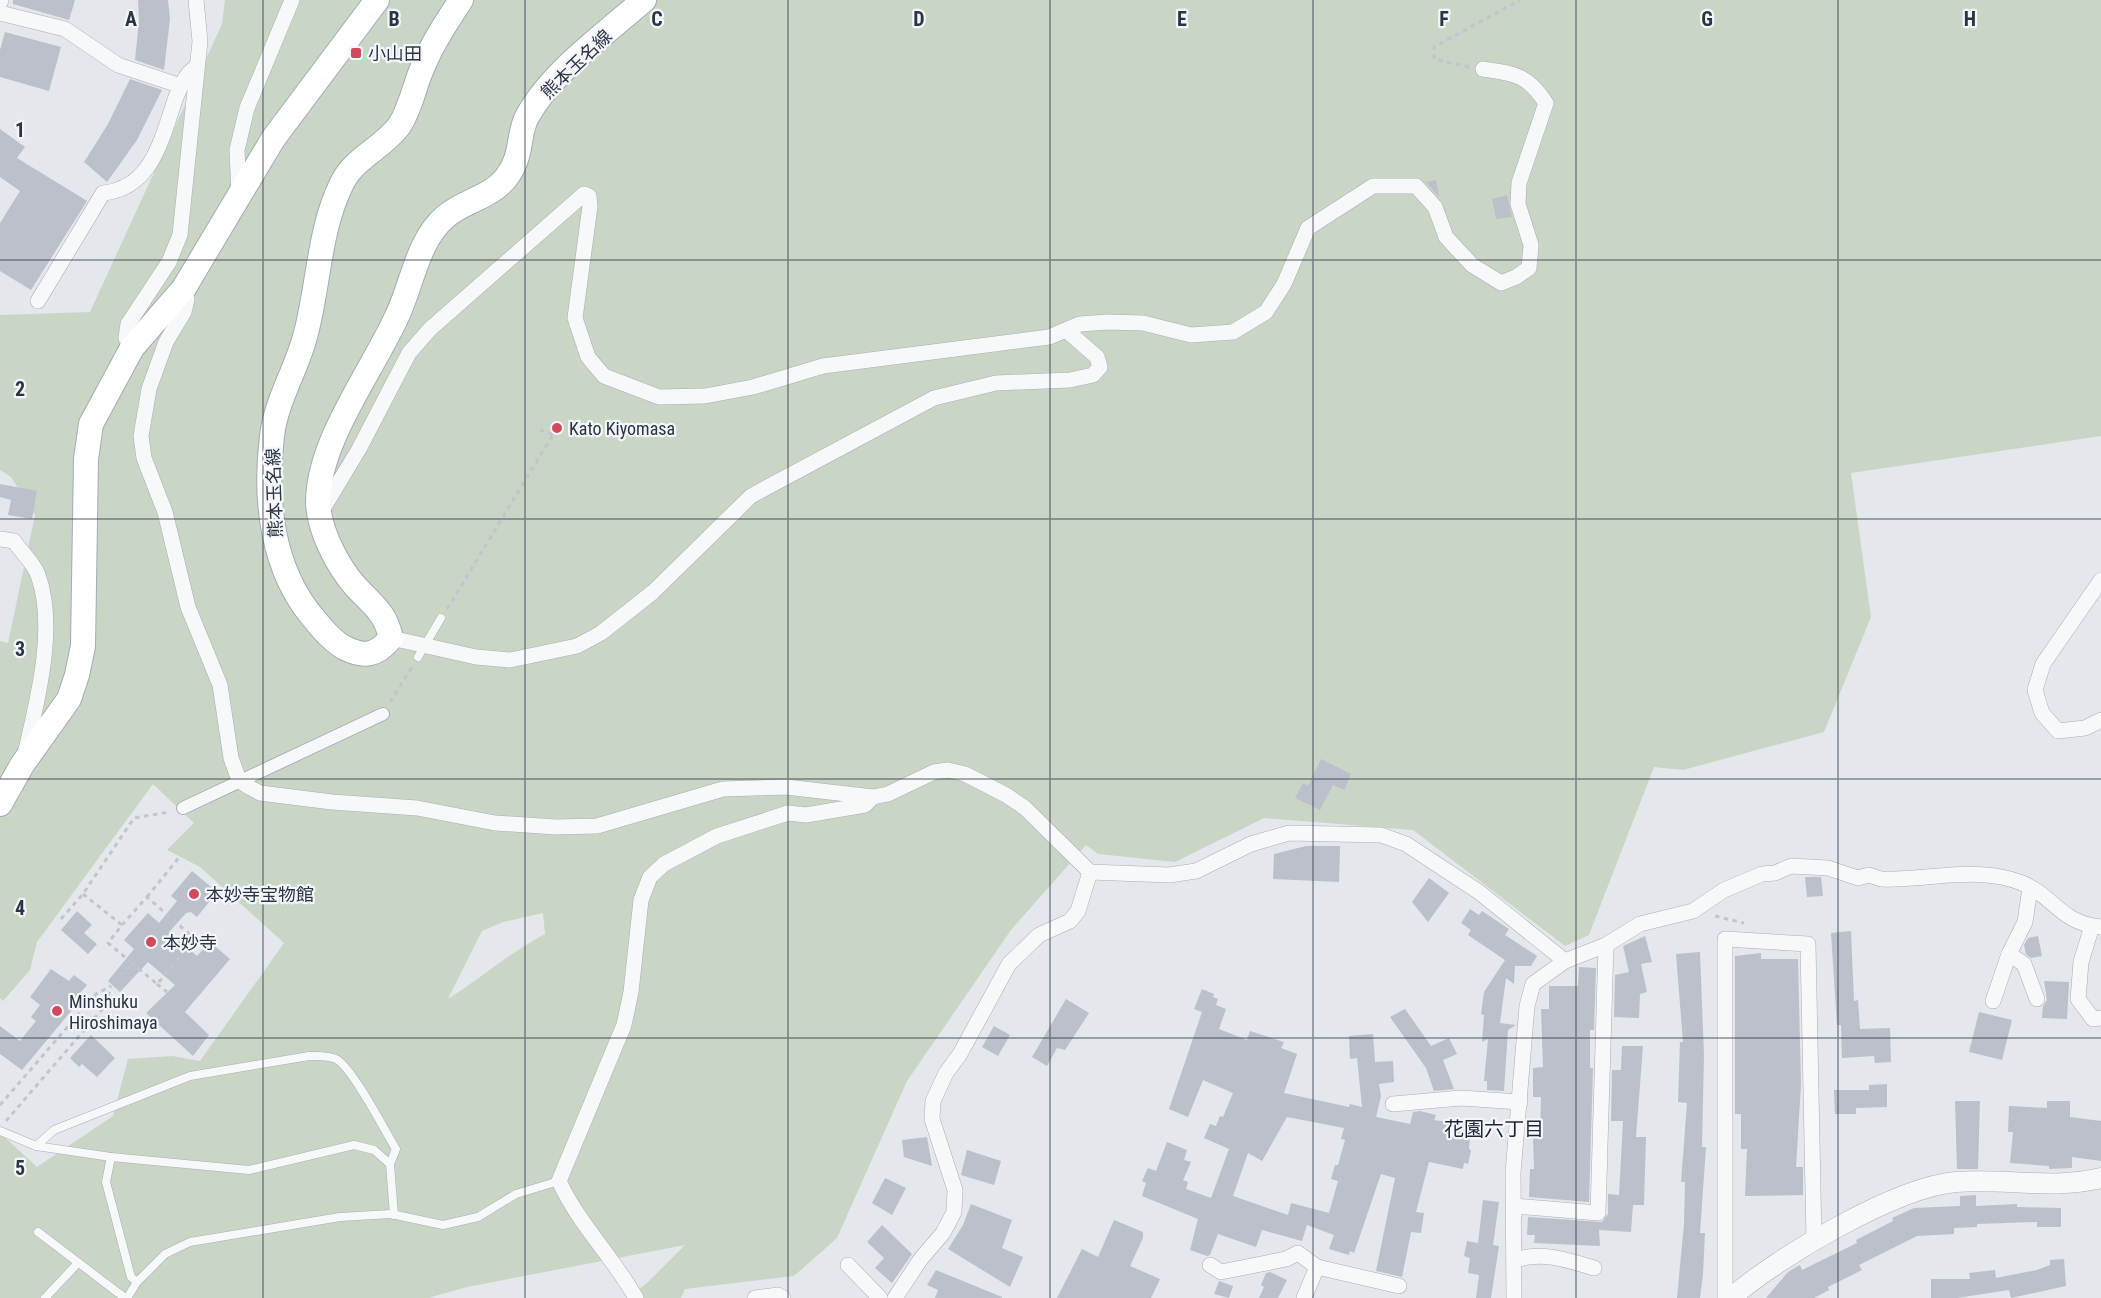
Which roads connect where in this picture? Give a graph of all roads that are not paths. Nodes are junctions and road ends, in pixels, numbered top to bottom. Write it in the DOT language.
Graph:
graph roads {
  1 [pos="196,0"];
  2 [pos="292,0"];
  3 [pos="377,0"];
  4 [pos="461,0"];
  5 [pos="644,0"];
  6 [pos="0,14"];
  7 [pos="196,67"];
  8 [pos="1483,69"];
  9 [pos="181,86"];
  10 [pos="239,194"];
  11 [pos="184,288"];
  12 [pos="38,301"];
  13 [pos="1066,330"];
  14 [pos="132,348"];
  15 [pos="320,514"];
  16 [pos="0,539"];
  17 [pos="2101,580"];
  18 [pos="441,618"];
  19 [pos="392,638"];
  20 [pos="422,651"];
  21 [pos="383,714"];
  22 [pos="2101,720"];
  23 [pos="22,765"];
  24 [pos="239,780"];
  25 [pos="873,797"];
  26 [pos="0,804"];
  27 [pos="183,808"];
  28 [pos="1090,872"];
  29 [pos="2030,888"];
  30 [pos="2096,927"];
  31 [pos="1606,945"];
  32 [pos="2009,954"];
  33 [pos="1565,961"];
  34 [pos="2037,999"];
  35 [pos="1993,1001"];
  36 [pos="2101,1018"];
  37 [pos="1520,1102"];
  38 [pos="1393,1104"];
  39 [pos="0,1130"];
  40 [pos="36,1146"];
  41 [pos="111,1157"];
  42 [pos="390,1164"];
  43 [pos="2101,1178"];
  44 [pos="559,1181"];
  45 [pos="1514,1206"];
  46 [pos="394,1215"];
  47 [pos="38,1232"];
  48 [pos="1814,1240"];
  49 [pos="1515,1260"];
  50 [pos="77,1264"];
  51 [pos="848,1265"];
  52 [pos="1210,1265"];
  53 [pos="1317,1268"];
  54 [pos="1594,1268"];
  55 [pos="137,1282"];
  56 [pos="1399,1286"];
  57 [pos="45,1298"];
  58 [pos="126,1298"];
  59 [pos="636,1298"];
  60 [pos="755,1298"];
  61 [pos="783,1298"];
  62 [pos="880,1298"];
  63 [pos="895,1298"];
  64 [pos="1304,1298"];
  65 [pos="1514,1298"];
  66 [pos="1725,1298"];
  67 [pos="1731,1298"];
  1 -- 7 [label="street"];
  2 -- 10 [label="street"];
  3 -- 10 [label="main road"];
  4 -- 19 [label="main road, 熊本玉名線"];
  5 -- 15 [label="main road, 熊本玉名線"];
  6 -- 9 [label="street"];
  7 -- 9 [label="street"];
  7 -- 14 [label="street"];
  8 -- 13 [label="street"];
  9 -- 12 [label="street"];
  10 -- 11 [label="main road"];
  11 -- 14 [label="main road"];
  11 -- 24 [label="street"];
  13 -- 15 [label="street"];
  13 -- 20 [label="street"];
  14 -- 23 [label="main road"];
  15 -- 19 [label="main road, 熊本玉名線"];
  16 -- 23 [label="street"];
  17 -- 22 [label="street"];
  18 -- 20 [label="lane"];
  19 -- 20 [label="street"];
  21 -- 24 [label="street"];
  23 -- 26 [label="main road"];
  24 -- 25 [label="street"];
  24 -- 27 [label="street"];
  25 -- 28 [label="street"];
  25 -- 44 [label="street"];
  28 -- 33 [label="street"];
  28 -- 63 [label="street"];
  29 -- 30 [label="street"];
  29 -- 31 [label="street"];
  29 -- 32 [label="street"];
  30 -- 36 [label="street"];
  31 -- 33 [label="street"];
  31 -- 45 [label="street"];
  32 -- 34 [label="street"];
  32 -- 35 [label="street"];
  33 -- 37 [label="street"];
  37 -- 38 [label="street"];
  37 -- 45 [label="street"];
  39 -- 40 [label="lane"];
  40 -- 41 [label="lane"];
  40 -- 42 [label="lane"];
  41 -- 42 [label="lane"];
  41 -- 55 [label="lane"];
  42 -- 46 [label="lane"];
  43 -- 48 [label="street"];
  44 -- 46 [label="lane"];
  44 -- 59 [label="street"];
  45 -- 49 [label="street"];
  46 -- 55 [label="lane"];
  47 -- 50 [label="lane"];
  48 -- 66 [label="street"];
  48 -- 67 [label="street"];
  49 -- 54 [label="street"];
  49 -- 65 [label="street"];
  50 -- 57 [label="lane"];
  50 -- 58 [label="lane"];
  51 -- 62 [label="street"];
  52 -- 53 [label="street"];
  53 -- 56 [label="street"];
  53 -- 64 [label="street"];
  55 -- 58 [label="lane"];
  60 -- 61 [label="street"];
}
